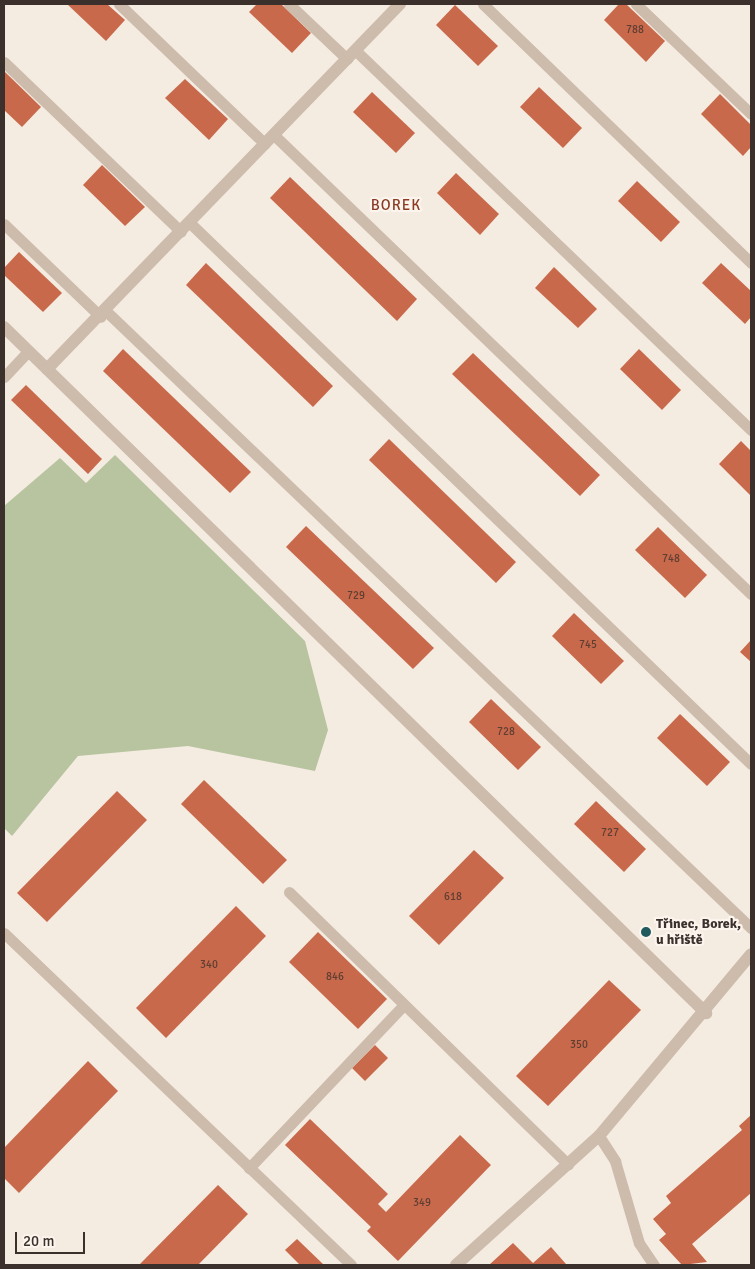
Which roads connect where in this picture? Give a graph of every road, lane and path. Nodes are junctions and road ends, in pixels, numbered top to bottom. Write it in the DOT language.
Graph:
graph roads {
  1 [pos="119,4"];
  2 [pos="289,4"];
  3 [pos="400,4"];
  4 [pos="483,4"];
  5 [pos="636,4"];
  6 [pos="351,55"];
  7 [pos="4,62"];
  8 [pos="751,114"];
  9 [pos="270,140"];
  10 [pos="4,224"];
  11 [pos="186,228"];
  12 [pos="751,263"];
  13 [pos="103,314"];
  14 [pos="4,328"];
  15 [pos="28,351"];
  16 [pos="47,369"];
  17 [pos="4,377"];
  18 [pos="751,430"];
  19 [pos="751,594"];
  20 [pos="751,764"];
  21 [pos="288,892"];
  22 [pos="751,928"];
  23 [pos="4,933"];
  24 [pos="751,954"];
  25 [pos="402,1007"];
  26 [pos="706,1014"];
  27 [pos="600,1136"];
  28 [pos="568,1164"];
  29 [pos="249,1168"];
  30 [pos="351,1265"];
  31 [pos="456,1265"];
  32 [pos="654,1265"];
  1 -- 9 [label="lane"];
  2 -- 6 [label="lane"];
  3 -- 6 [label="street"];
  4 -- 12 [label="lane"];
  5 -- 8 [label="lane"];
  6 -- 9 [label="street"];
  6 -- 18 [label="lane"];
  7 -- 11 [label="lane"];
  9 -- 11 [label="street"];
  9 -- 19 [label="lane"];
  10 -- 13 [label="lane"];
  11 -- 13 [label="street"];
  11 -- 20 [label="lane"];
  13 -- 16 [label="street"];
  13 -- 22 [label="lane"];
  14 -- 15 [label="street"];
  15 -- 16 [label="street"];
  15 -- 17 [label="lane"];
  16 -- 26 [label="street"];
  21 -- 25 [label="lane"];
  23 -- 29 [label="lane"];
  24 -- 26 [label="street"];
  25 -- 28 [label="lane"];
  25 -- 29 [label="lane"];
  26 -- 27 [label="street"];
  27 -- 28 [label="street"];
  27 -- 32 [label="lane"];
  28 -- 31 [label="street"];
  29 -- 30 [label="lane"];
}
